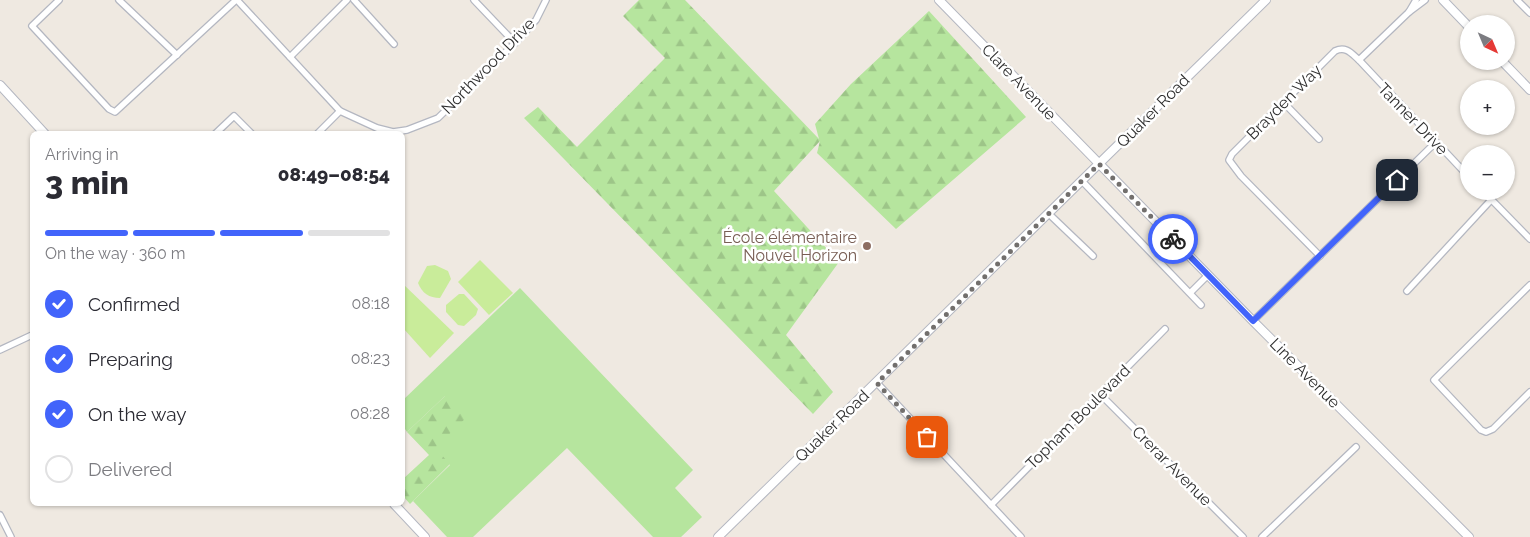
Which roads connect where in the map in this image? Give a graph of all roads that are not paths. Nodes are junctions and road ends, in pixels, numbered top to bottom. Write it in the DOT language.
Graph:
graph roads {
  1 [pos="59,0"];
  2 [pos="118,0"];
  3 [pos="237,0"];
  4 [pos="348,0"];
  5 [pos="354,0"];
  6 [pos="474,0"];
  7 [pos="546,0"];
  8 [pos="939,0"];
  9 [pos="1266,0"];
  10 [pos="1416,0"];
  11 [pos="1425,0"];
  12 [pos="1443,0"];
  13 [pos="1517,0"];
  14 [pos="1409,12"];
  15 [pos="1530,13"];
  16 [pos="1460,18"];
  17 [pos="514,43"];
  18 [pos="394,44"];
  19 [pos="177,55"];
  20 [pos="290,57"];
  21 [pos="1359,60"];
  22 [pos="1511,70"];
  23 [pos="0,85"];
  24 [pos="1530,90"];
  25 [pos="1284,103"];
  26 [pos="340,111"];
  27 [pos="42,131"];
  28 [pos="218,131"];
  29 [pos="249,131"];
  30 [pos="320,131"];
  31 [pos="387,131"];
  32 [pos="402,131"];
  33 [pos="1319,139"];
  34 [pos="1436,142"];
  35 [pos="1099,164"];
  36 [pos="1460,167"];
  37 [pos="1082,181"];
  38 [pos="1492,200"];
  39 [pos="1049,214"];
  40 [pos="1530,239"];
  41 [pos="1093,256"];
  42 [pos="1320,256"];
  43 [pos="1208,275"];
  44 [pos="1530,285"];
  45 [pos="1407,291"];
  46 [pos="1191,292"];
  47 [pos="1202,305"];
  48 [pos="1253,321"];
  49 [pos="1165,329"];
  50 [pos="30,335"];
  51 [pos="0,350"];
  52 [pos="877,383"];
  53 [pos="1530,392"];
  54 [pos="1100,395"];
  55 [pos="1356,447"];
  56 [pos="991,505"];
  57 [pos="396,506"];
  58 [pos="0,515"];
  59 [pos="12,537"];
  60 [pos="425,537"];
  61 [pos="718,537"];
  62 [pos="1021,537"];
  63 [pos="1242,537"];
  64 [pos="1262,537"];
  65 [pos="1469,537"];
  1 -- 19 [label="street"];
  2 -- 19 [label="street"];
  3 -- 19 [label="street"];
  3 -- 20 [label="street, Northwood Drive"];
  4 -- 20 [label="street"];
  5 -- 18 [label="street"];
  6 -- 17 [label="street"];
  7 -- 17 [label="street, Northwood Drive"];
  8 -- 35 [label="street, Clare Avenue"];
  9 -- 35 [label="street, Quaker Road"];
  10 -- 14 [label="street"];
  11 -- 14 [label="street"];
  12 -- 16 [label="street"];
  13 -- 15 [label="street"];
  14 -- 21 [label="street"];
  17 -- 32 [label="street, Northwood Drive"];
  20 -- 26 [label="street, Northwood Drive"];
  21 -- 25 [label="street, Brayden Way"];
  21 -- 34 [label="street, Tanner Drive"];
  22 -- 24 [label="street"];
  23 -- 27 [label="street"];
  25 -- 33 [label="street"];
  25 -- 42 [label="street, Brayden Way"];
  26 -- 30 [label="street"];
  26 -- 31 [label="street, Northwood Drive"];
  28 -- 29 [label="street"];
  34 -- 36 [label="street, Tanner Drive"];
  34 -- 42 [label="street"];
  35 -- 37 [label="street, Quaker Road"];
  35 -- 43 [label="street, Line Avenue"];
  37 -- 39 [label="street, Quaker Road"];
  37 -- 46 [label="street"];
  38 -- 40 [label="street"];
  38 -- 45 [label="street"];
  39 -- 41 [label="street"];
  39 -- 52 [label="street, Quaker Road"];
  42 -- 48 [label="street"];
  43 -- 46 [label="street"];
  43 -- 48 [label="street, Line Avenue"];
  44 -- 53 [label="street"];
  46 -- 47 [label="street"];
  48 -- 65 [label="street, Line Avenue"];
  49 -- 54 [label="street, Topham Boulevard"];
  50 -- 51 [label="street"];
  52 -- 56 [label="street"];
  52 -- 61 [label="street, Quaker Road"];
  54 -- 56 [label="street, Topham Boulevard"];
  54 -- 63 [label="street, Crerar Avenue"];
  55 -- 64 [label="street"];
  56 -- 62 [label="street"];
  57 -- 60 [label="street"];
  58 -- 59 [label="street"];
}
